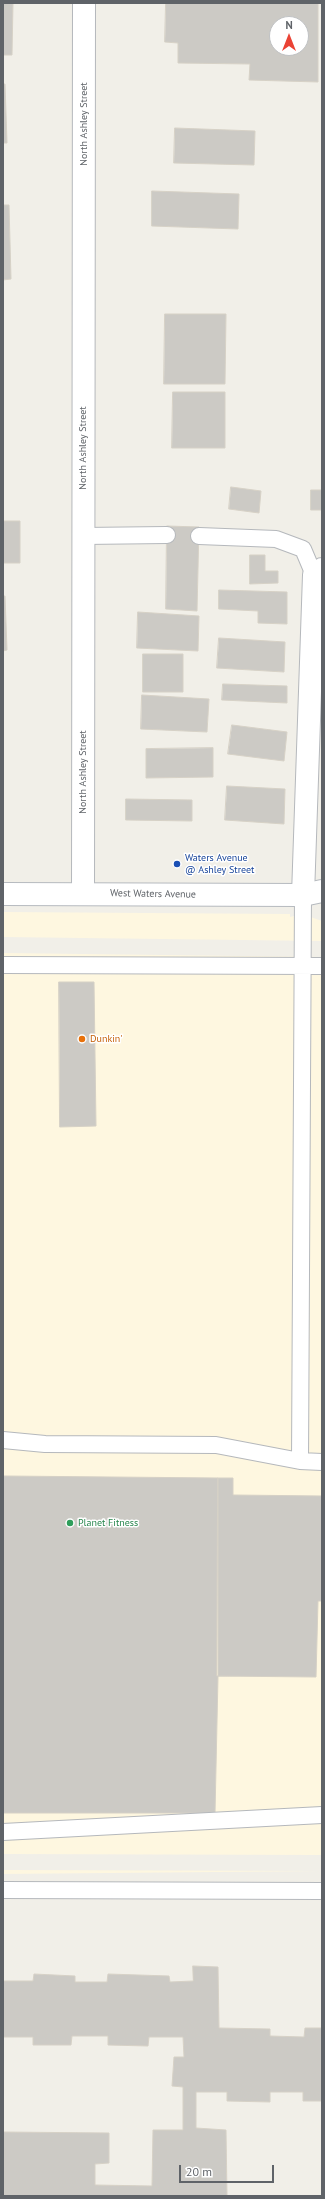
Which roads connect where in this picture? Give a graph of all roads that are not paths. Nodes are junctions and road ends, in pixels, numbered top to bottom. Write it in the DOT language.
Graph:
graph roads {
  1 [pos="84,3"];
  2 [pos="167,535"];
  3 [pos="83,536"];
  4 [pos="199,536"];
  5 [pos="318,572"];
  6 [pos="83,893"];
  7 [pos="3,894"];
  8 [pos="316,896"];
  9 [pos="3,965"];
  10 [pos="304,966"];
  11 [pos="322,966"];
  12 [pos="3,1440"];
  13 [pos="300,1461"];
  14 [pos="322,1462"];
  15 [pos="322,1816"];
  16 [pos="3,1832"];
  17 [pos="3,1890"];
  18 [pos="322,1891"];
  1 -- 3 [label="street, North Ashley Street"];
  2 -- 3 [label="lane"];
  3 -- 6 [label="street, North Ashley Street"];
  4 -- 5 [label="lane"];
  5 -- 8 [label="street"];
  6 -- 7 [label="street, West Waters Avenue"];
  6 -- 8 [label="street, West Waters Avenue"];
  8 -- 10 [label="lane"];
  9 -- 10 [label="lane"];
  10 -- 11 [label="lane"];
  10 -- 13 [label="lane"];
  12 -- 13 [label="lane"];
  13 -- 14 [label="lane"];
  15 -- 16 [label="lane"];
  17 -- 18 [label="lane"];
}
